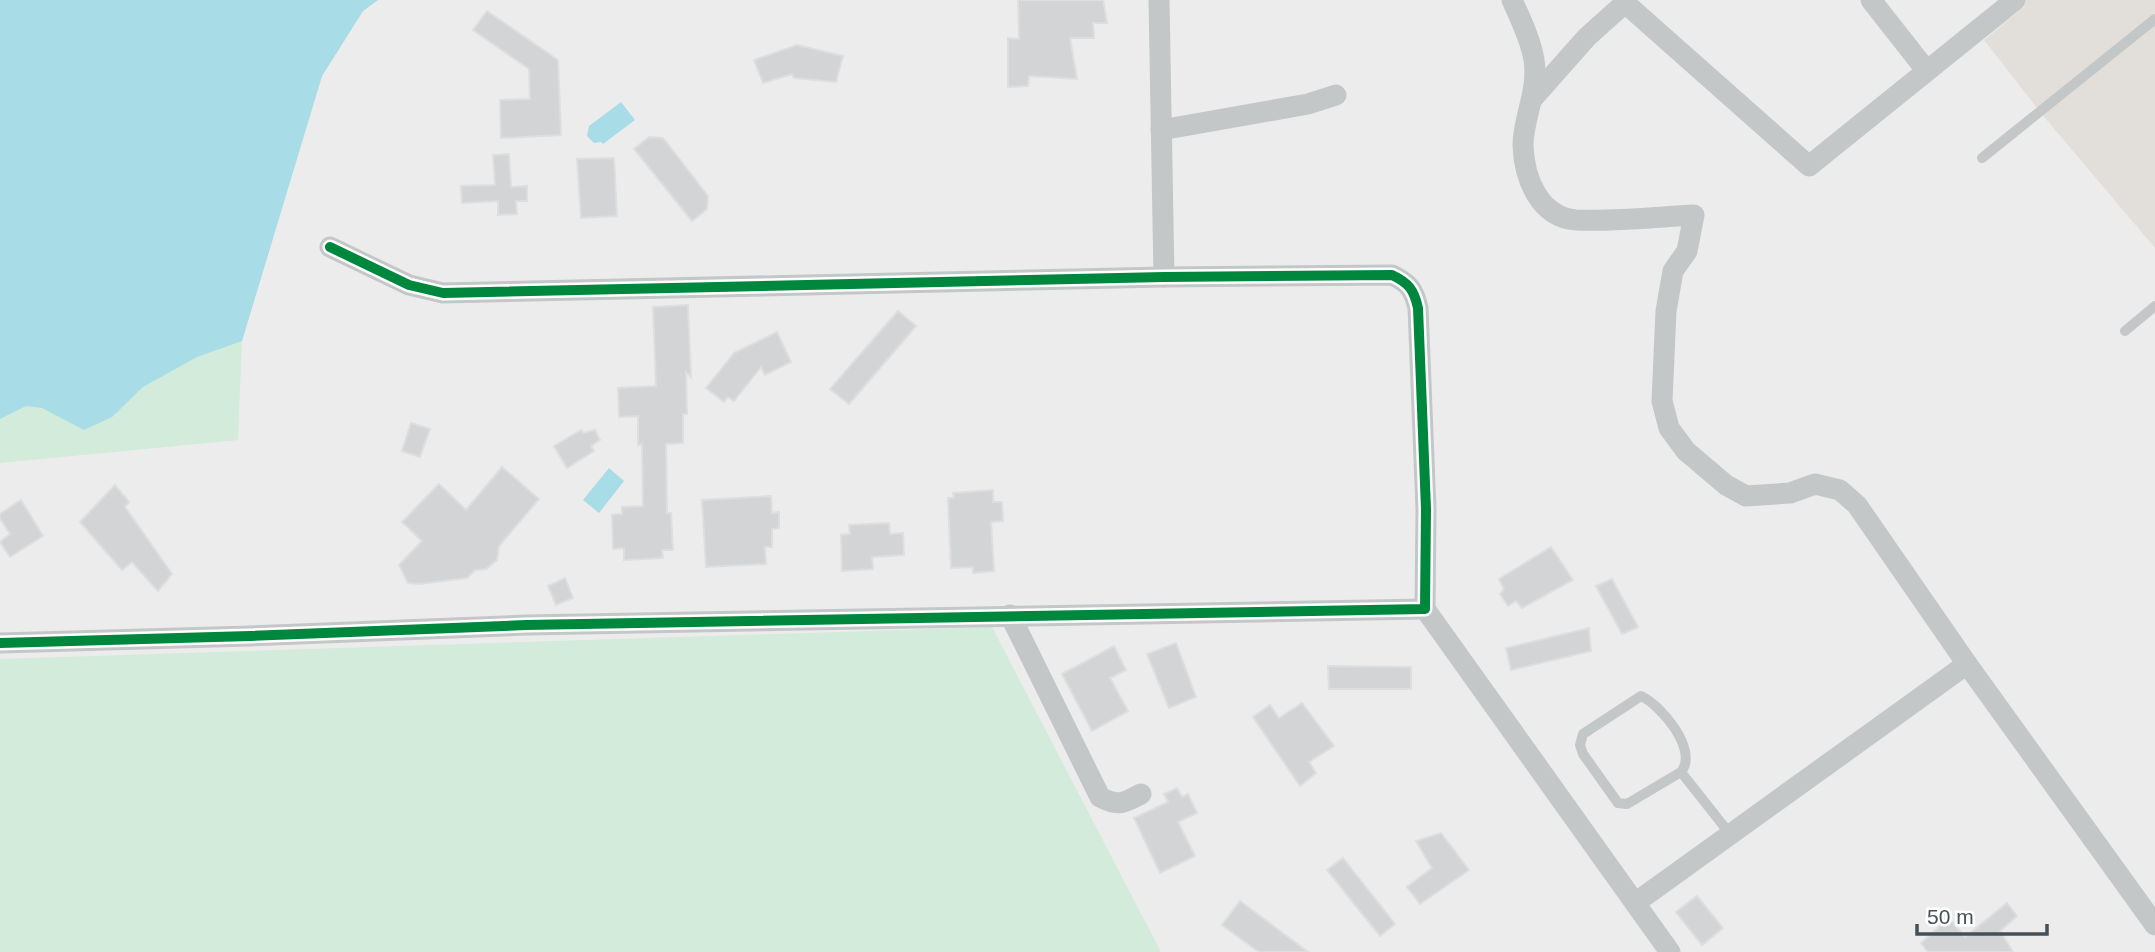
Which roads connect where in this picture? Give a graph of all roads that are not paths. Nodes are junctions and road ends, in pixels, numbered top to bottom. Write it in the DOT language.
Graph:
graph roads {
  1 [pos="1159,0"];
  2 [pos="1511,0"];
  3 [pos="1871,0"];
  4 [pos="2015,0"];
  5 [pos="2155,19"];
  6 [pos="1926,70"];
  7 [pos="1336,95"];
  8 [pos="1533,98"];
  9 [pos="1161,130"];
  10 [pos="1982,158"];
  11 [pos="330,247"];
  12 [pos="1164,277"];
  13 [pos="2155,306"];
  14 [pos="2125,331"];
  15 [pos="1425,609"];
  16 [pos="1010,615"];
  17 [pos="0,643"];
  18 [pos="1967,664"];
  19 [pos="1681,772"];
  20 [pos="1141,794"];
  21 [pos="1730,834"];
  22 [pos="1635,902"];
  23 [pos="2155,925"];
  24 [pos="1670,952"];
  1 -- 9 [label="street"];
  2 -- 8 [label="street"];
  3 -- 6 [label="street"];
  4 -- 6 [label="street"];
  5 -- 10 [label="lane"];
  6 -- 8 [label="street"];
  7 -- 9 [label="street"];
  8 -- 18 [label="street"];
  9 -- 12 [label="street"];
  11 -- 12 [label="street"];
  12 -- 15 [label="street"];
  13 -- 14 [label="lane"];
  15 -- 16 [label="street"];
  15 -- 22 [label="street"];
  16 -- 17 [label="street"];
  16 -- 20 [label="street"];
  18 -- 21 [label="street"];
  18 -- 23 [label="street"];
  19 -- 19 [label="lane"];
  19 -- 21 [label="lane"];
  21 -- 22 [label="street"];
  22 -- 24 [label="street"];
}
